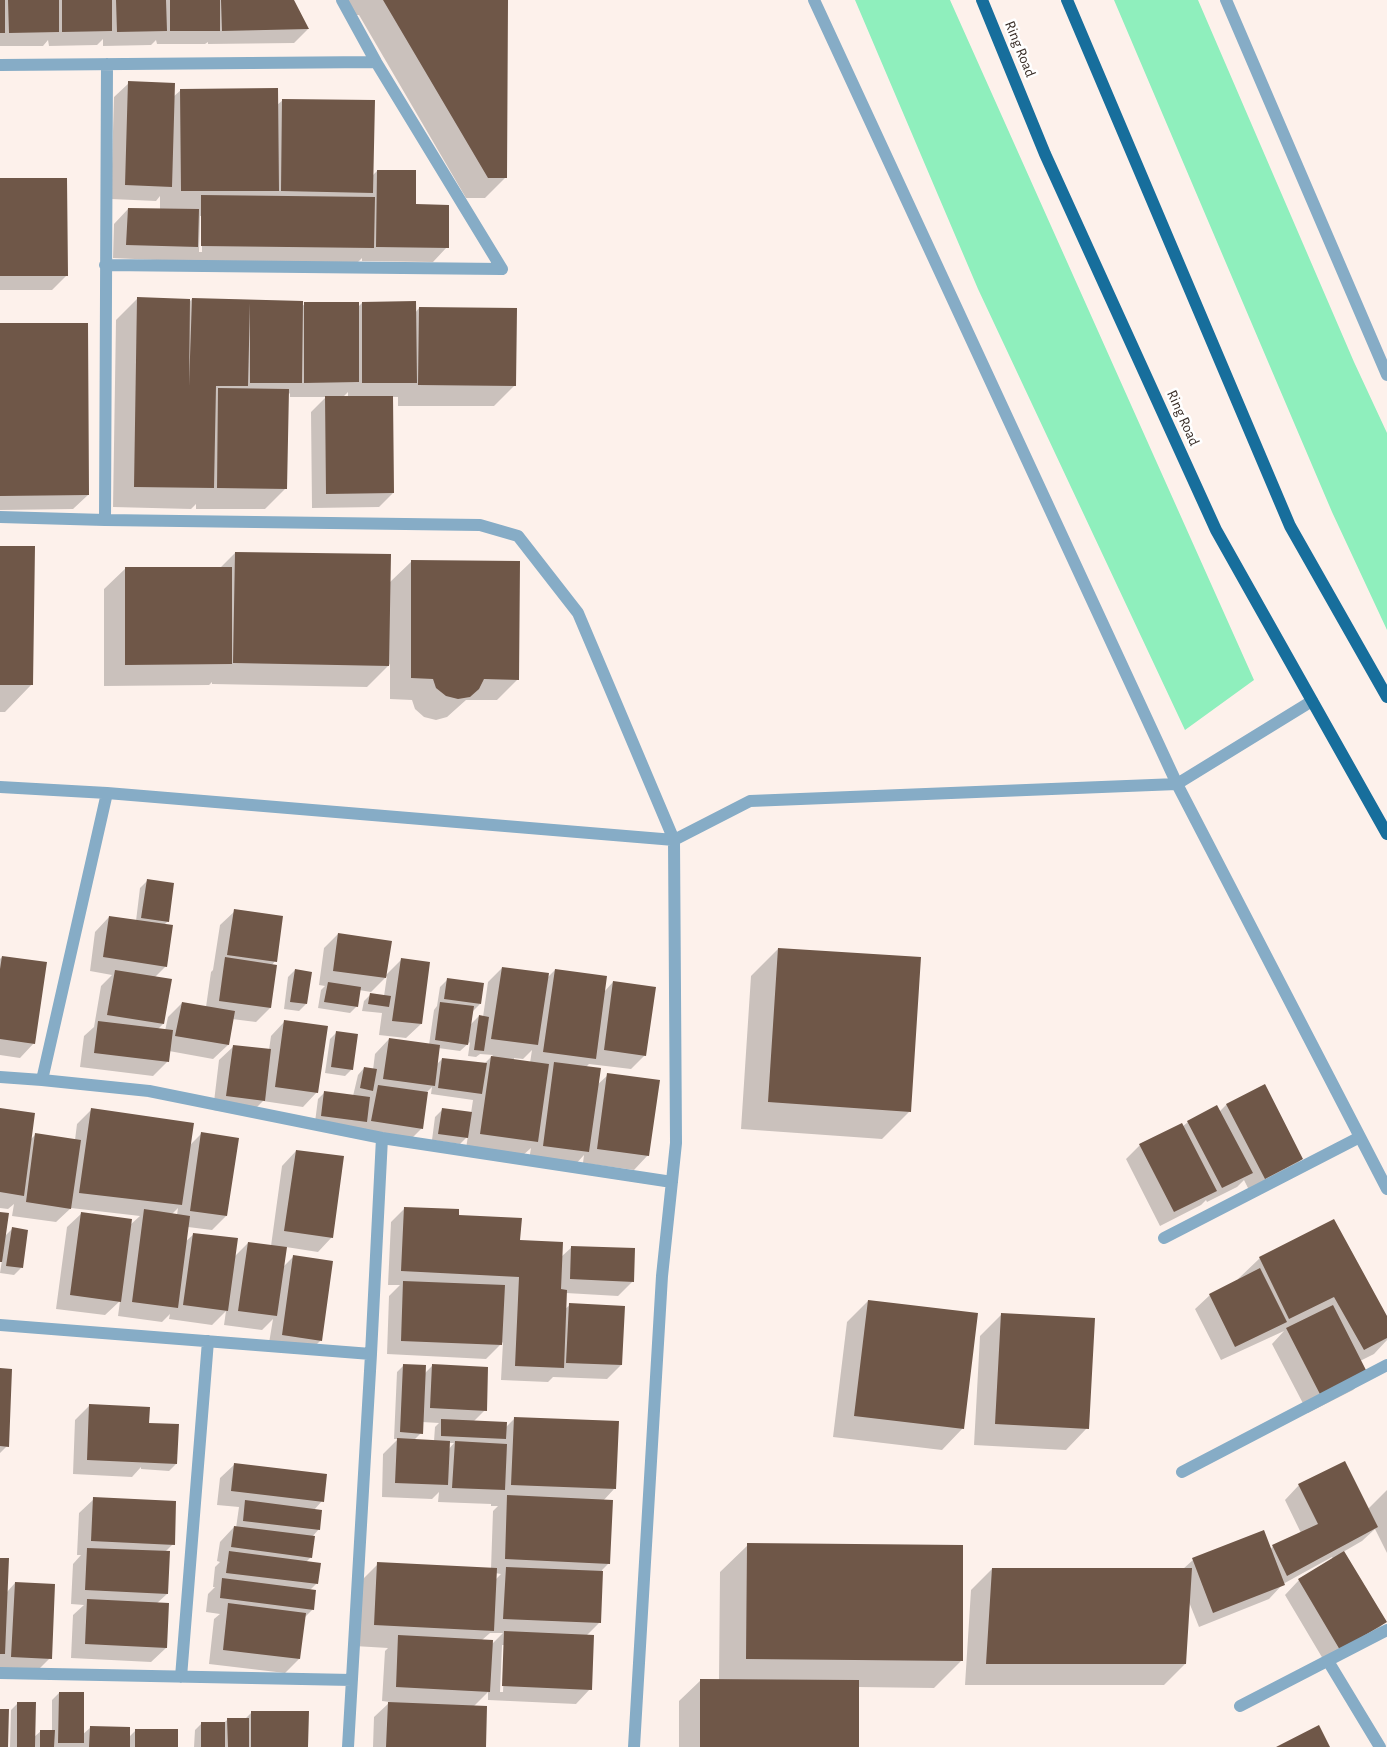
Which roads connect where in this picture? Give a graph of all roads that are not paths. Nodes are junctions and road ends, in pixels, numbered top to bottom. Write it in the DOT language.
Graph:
graph roads {
  1 [pos="342,0"];
  2 [pos="814,0"];
  3 [pos="982,0"];
  4 [pos="1067,0"];
  5 [pos="1226,0"];
  6 [pos="376,62"];
  7 [pos="107,64"];
  8 [pos="0,65"];
  9 [pos="105,265"];
  10 [pos="1387,375"];
  11 [pos="0,517"];
  12 [pos="105,520"];
  13 [pos="1387,697"];
  14 [pos="1312,701"];
  15 [pos="1177,784"];
  16 [pos="0,787"];
  17 [pos="107,793"];
  18 [pos="1387,834"];
  19 [pos="674,840"];
  20 [pos="0,1077"];
  21 [pos="42,1080"];
  22 [pos="1360,1137"];
  23 [pos="382,1138"];
  24 [pos="672,1182"];
  25 [pos="1387,1188"];
  26 [pos="1164,1238"];
  27 [pos="0,1325"];
  28 [pos="208,1340"];
  29 [pos="371,1354"];
  30 [pos="1387,1365"];
  31 [pos="1182,1472"];
  32 [pos="1387,1630"];
  33 [pos="1328,1660"];
  34 [pos="0,1673"];
  35 [pos="181,1677"];
  36 [pos="352,1680"];
  37 [pos="1240,1706"];
  38 [pos="348,1747"];
  39 [pos="634,1747"];
  40 [pos="1380,1747"];
  1 -- 6 [label="street"];
  2 -- 15 [label="street"];
  3 -- 14 [label="main road, Ring Road"];
  4 -- 13 [label="main road"];
  5 -- 10 [label="street"];
  6 -- 7 [label="street"];
  6 -- 9 [label="street"];
  7 -- 8 [label="street"];
  7 -- 9 [label="street"];
  9 -- 12 [label="street"];
  11 -- 12 [label="street"];
  12 -- 19 [label="street"];
  14 -- 15 [label="street"];
  14 -- 18 [label="main road, Ring Road"];
  15 -- 19 [label="street"];
  15 -- 22 [label="street"];
  16 -- 17 [label="street"];
  17 -- 19 [label="street"];
  17 -- 21 [label="street"];
  19 -- 24 [label="street"];
  20 -- 21 [label="street"];
  21 -- 23 [label="street"];
  22 -- 25 [label="street"];
  22 -- 26 [label="street"];
  23 -- 24 [label="street"];
  23 -- 29 [label="street"];
  24 -- 39 [label="street"];
  27 -- 28 [label="street"];
  28 -- 29 [label="street"];
  28 -- 35 [label="street"];
  29 -- 36 [label="street"];
  30 -- 31 [label="street"];
  32 -- 33 [label="street"];
  33 -- 37 [label="street"];
  33 -- 40 [label="street"];
  34 -- 35 [label="street"];
  35 -- 36 [label="street"];
  36 -- 38 [label="street"];
}
